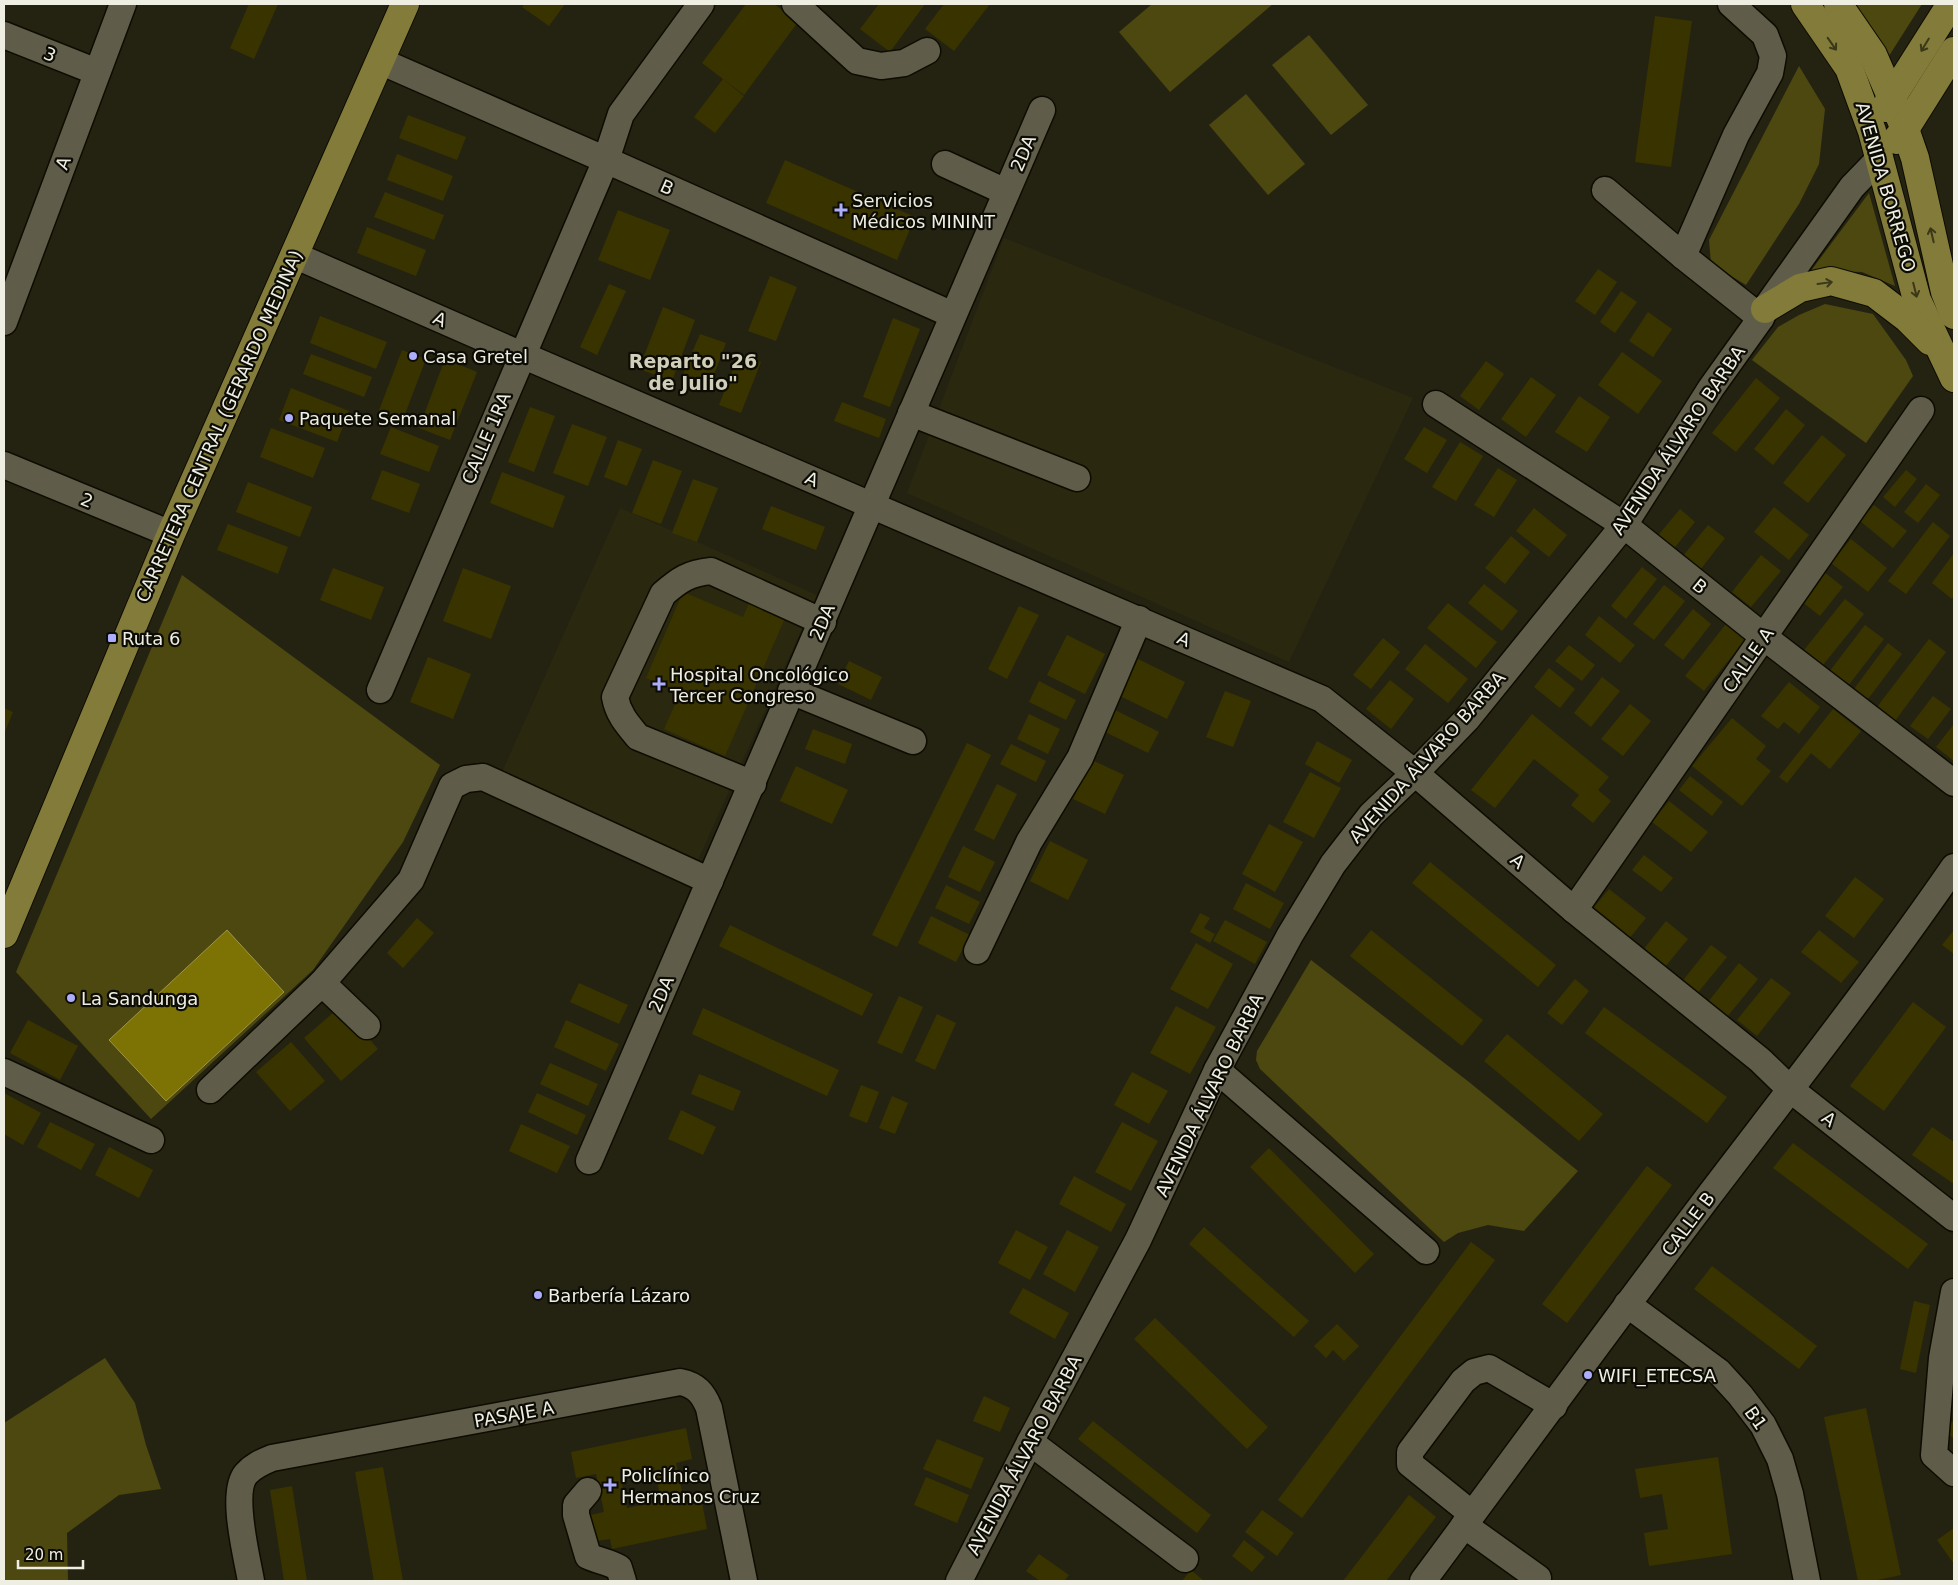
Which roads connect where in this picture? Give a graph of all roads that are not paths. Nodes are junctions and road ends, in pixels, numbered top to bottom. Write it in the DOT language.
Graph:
graph roads {
  1 [pos="123,4"];
  2 [pos="405,4"];
  3 [pos="701,4"];
  4 [pos="795,4"];
  5 [pos="1731,4"];
  6 [pos="1804,4"];
  7 [pos="1838,4"];
  8 [pos="1951,4"];
  9 [pos="4,35"];
  10 [pos="1954,51"];
  11 [pos="927,52"];
  12 [pos="380,61"];
  13 [pos="97,72"];
  14 [pos="1892,97"];
  15 [pos="1042,110"];
  16 [pos="1905,129"];
  17 [pos="1872,131"];
  18 [pos="1880,158"];
  19 [pos="606,160"];
  20 [pos="945,164"];
  21 [pos="1852,187"];
  22 [pos="1605,190"];
  23 [pos="1006,192"];
  24 [pos="294,255"];
  25 [pos="1683,256"];
  26 [pos="1763,313"];
  27 [pos="953,315"];
  28 [pos="1954,315"];
  29 [pos="4,322"];
  30 [pos="522,355"];
  31 [pos="1949,367"];
  32 [pos="1436,404"];
  33 [pos="1921,410"];
  34 [pos="911,413"];
  35 [pos="4,465"];
  36 [pos="1077,478"];
  37 [pos="872,504"];
  38 [pos="1624,525"];
  39 [pos="171,534"];
  40 [pos="1139,620"];
  41 [pos="822,622"];
  42 [pos="1764,637"];
  43 [pos="380,690"];
  44 [pos="791,691"];
  45 [pos="913,741"];
  46 [pos="1416,773"];
  47 [pos="1954,783"];
  48 [pos="753,784"];
  49 [pos="1954,867"];
  50 [pos="710,881"];
  51 [pos="1574,910"];
  52 [pos="4,934"];
  53 [pos="977,951"];
  54 [pos="322,983"];
  55 [pos="367,1026"];
  56 [pos="1217,1070"];
  57 [pos="4,1072"];
  58 [pos="1790,1089"];
  59 [pos="210,1090"];
  60 [pos="151,1140"];
  61 [pos="589,1161"];
  62 [pos="1954,1218"];
  63 [pos="1426,1251"];
  64 [pos="1954,1292"];
  65 [pos="1627,1304"];
  66 [pos="1554,1406"];
  67 [pos="1030,1442"];
  68 [pos="1954,1473"];
  69 [pos="588,1491"];
  70 [pos="1468,1520"];
  71 [pos="1185,1559"];
  72 [pos="251,1581"];
  73 [pos="623,1581"];
  74 [pos="744,1581"];
  75 [pos="959,1581"];
  76 [pos="1422,1581"];
  77 [pos="1536,1581"];
  78 [pos="1807,1581"];
  1 -- 13 [label="street, A"];
  2 -- 12 [label="main road, CARRETERA CENTRAL (GERARDO MEDINA)"];
  3 -- 19 [label="street, CALLE 1RA"];
  4 -- 11 [label="street"];
  5 -- 25 [label="street"];
  6 -- 17 [label="main road, AVENIDA BORREGO, one-way"];
  7 -- 14 [label="main road, AVENIDA BORREGO"];
  8 -- 14 [label="main road, AVENIDA ÁLVARO BARBA, one-way"];
  9 -- 13 [label="street, 3"];
  10 -- 16 [label="main road, AVENIDA ÁLVARO BARBA"];
  12 -- 19 [label="street, B"];
  12 -- 24 [label="main road, CARRETERA CENTRAL (GERARDO MEDINA)"];
  13 -- 29 [label="street, A"];
  14 -- 16 [label="main road, AVENIDA BORREGO"];
  14 -- 17 [label="main road, AVENIDA ÁLVARO BARBA"];
  15 -- 23 [label="street, 2DA"];
  16 -- 18 [label="main road, AVENIDA ÁLVARO BARBA"];
  28 -- 16 [label="main road, AVENIDA BORREGO, one-way"];
  17 -- 18 [label="main road, AVENIDA BORREGO"];
  17 -- 21 [label="street, AVENIDA ÁLVARO BARBA"];
  18 -- 21 [label="street, AVENIDA ÁLVARO BARBA"];
  18 -- 31 [label="main road, AVENIDA BORREGO, one-way"];
  19 -- 27 [label="street, B"];
  19 -- 30 [label="street, CALLE 1RA"];
  20 -- 23 [label="street"];
  21 -- 26 [label="street, AVENIDA ÁLVARO BARBA"];
  22 -- 25 [label="street"];
  23 -- 27 [label="street, 2DA"];
  24 -- 30 [label="street, A"];
  24 -- 39 [label="main road, CARRETERA CENTRAL (GERARDO MEDINA)"];
  25 -- 26 [label="street"];
  26 -- 31 [label="main road, one-way"];
  26 -- 38 [label="street, AVENIDA ÁLVARO BARBA"];
  27 -- 34 [label="street, 2DA"];
  30 -- 37 [label="street, A"];
  30 -- 43 [label="street, CALLE 1RA"];
  32 -- 38 [label="street, B"];
  33 -- 42 [label="street, CALLE A"];
  34 -- 36 [label="street"];
  34 -- 37 [label="street, 2DA"];
  35 -- 39 [label="street, 2"];
  37 -- 40 [label="street, A"];
  37 -- 41 [label="street, 2DA"];
  38 -- 42 [label="street, B"];
  38 -- 46 [label="street, AVENIDA ÁLVARO BARBA"];
  39 -- 52 [label="main road, CARRETERA CENTRAL (GERARDO MEDINA)"];
  40 -- 46 [label="street, A"];
  40 -- 53 [label="street"];
  41 -- 44 [label="street, 2DA"];
  41 -- 48 [label="street"];
  42 -- 47 [label="street, B"];
  42 -- 51 [label="street, CALLE A"];
  44 -- 45 [label="street"];
  44 -- 48 [label="street, 2DA"];
  46 -- 51 [label="street, A"];
  46 -- 56 [label="street, AVENIDA ÁLVARO BARBA"];
  48 -- 50 [label="street, 2DA"];
  49 -- 58 [label="street, CALLE B"];
  50 -- 54 [label="street"];
  50 -- 61 [label="street, 2DA"];
  51 -- 58 [label="street, A"];
  54 -- 55 [label="street"];
  54 -- 59 [label="street"];
  56 -- 63 [label="street"];
  56 -- 67 [label="street, AVENIDA ÁLVARO BARBA"];
  57 -- 60 [label="street"];
  58 -- 62 [label="street, A"];
  58 -- 65 [label="street, CALLE B"];
  64 -- 68 [label="street"];
  65 -- 66 [label="street, CALLE B"];
  65 -- 78 [label="street, B1"];
  66 -- 70 [label="street, CALLE B"];
  66 -- 70 [label="street"];
  67 -- 71 [label="street"];
  67 -- 75 [label="street, AVENIDA ÁLVARO BARBA"];
  69 -- 73 [label="street"];
  70 -- 76 [label="street, CALLE B"];
  70 -- 77 [label="street"];
  72 -- 74 [label="street, PASAJE A"];
}
